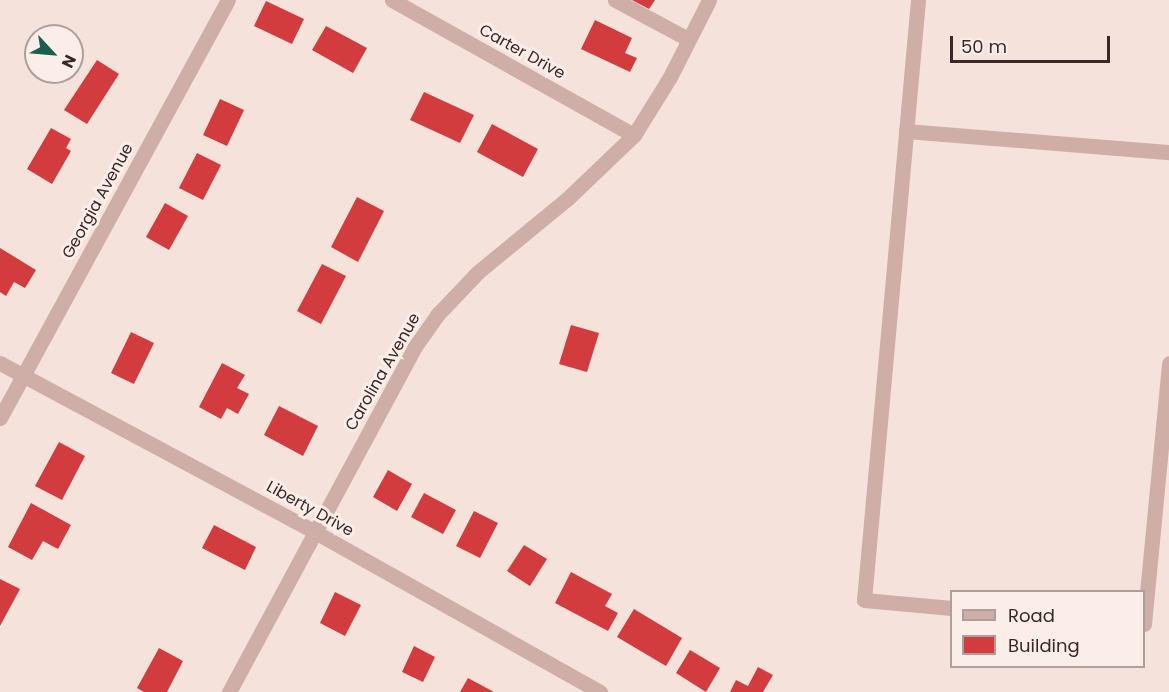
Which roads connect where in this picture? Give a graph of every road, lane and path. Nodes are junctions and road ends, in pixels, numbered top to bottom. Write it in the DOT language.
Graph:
graph roads {
  1 [pos="228,0"];
  2 [pos="392,0"];
  3 [pos="615,0"];
  4 [pos="709,0"];
  5 [pos="918,0"];
  6 [pos="688,39"];
  7 [pos="906,131"];
  8 [pos="634,135"];
  9 [pos="1169,152"];
  10 [pos="0,363"];
  11 [pos="1169,363"];
  12 [pos="24,375"];
  13 [pos="0,418"];
  14 [pos="315,532"];
  15 [pos="1145,604"];
  16 [pos="950,608"];
  17 [pos="229,692"];
  18 [pos="600,692"];
  1 -- 12 [label="street, Georgia Avenue"];
  2 -- 8 [label="street, Carter Drive"];
  3 -- 6 [label="street"];
  4 -- 6 [label="street, Carolina Avenue"];
  5 -- 7 [label="street"];
  6 -- 8 [label="street, Carolina Avenue"];
  7 -- 9 [label="street"];
  7 -- 16 [label="street"];
  8 -- 14 [label="street, Carolina Avenue"];
  10 -- 12 [label="street, Liberty Drive"];
  11 -- 15 [label="street"];
  12 -- 13 [label="street, Georgia Avenue"];
  12 -- 14 [label="street, Liberty Drive"];
  14 -- 17 [label="street, Carolina Avenue"];
  14 -- 18 [label="street, Liberty Drive"];
}
